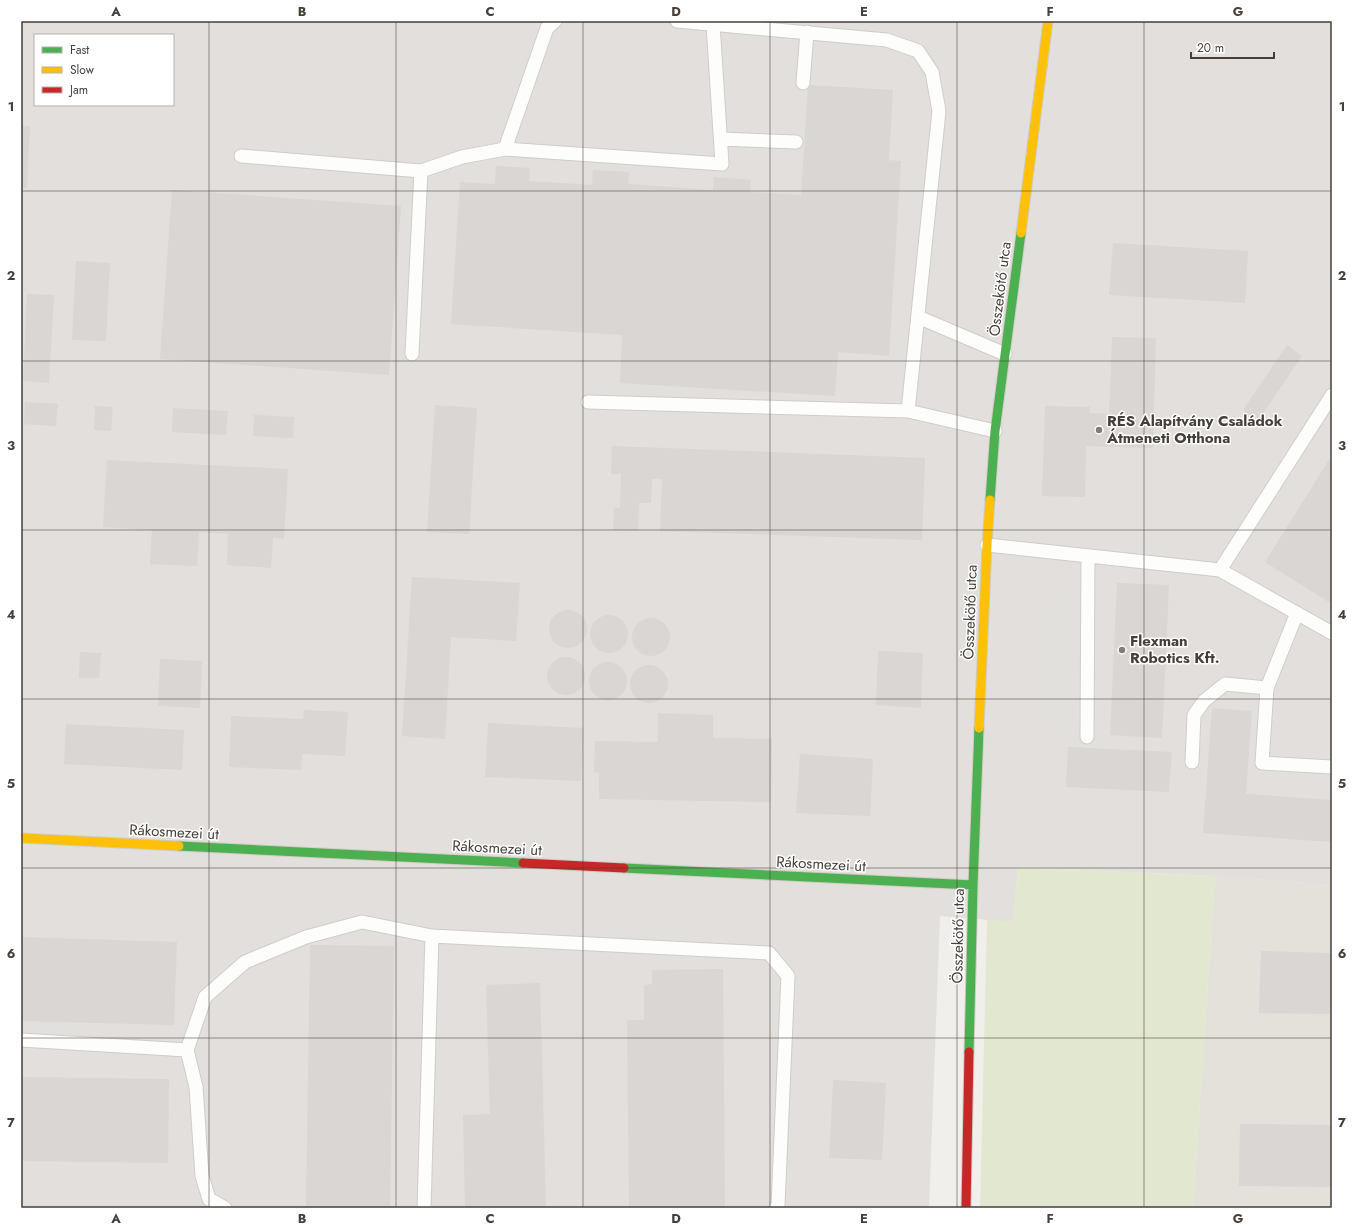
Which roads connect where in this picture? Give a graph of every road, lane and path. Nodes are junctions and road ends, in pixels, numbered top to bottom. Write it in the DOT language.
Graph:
graph roads {
  1 [pos="555,21"];
  2 [pos="677,21"];
  3 [pos="1048,21"];
  4 [pos="712,24"];
  5 [pos="807,32"];
  6 [pos="803,83"];
  7 [pos="721,139"];
  8 [pos="796,142"];
  9 [pos="505,149"];
  10 [pos="241,156"];
  11 [pos="421,171"];
  12 [pos="918,317"];
  13 [pos="412,354"];
  14 [pos="1005,354"];
  15 [pos="588,402"];
  16 [pos="1330,403"];
  17 [pos="908,411"];
  18 [pos="996,431"];
  19 [pos="986,545"];
  20 [pos="1088,556"];
  21 [pos="1220,570"];
  22 [pos="1297,613"];
  23 [pos="1332,633"];
  24 [pos="1267,688"];
  25 [pos="1087,737"];
  26 [pos="1192,762"];
  27 [pos="1332,767"];
  28 [pos="21,838"];
  29 [pos="972,885"];
  30 [pos="432,936"];
  31 [pos="21,1040"];
  32 [pos="187,1050"];
  33 [pos="225,1208"];
  34 [pos="424,1208"];
  35 [pos="776,1208"];
  36 [pos="966,1208"];
  1 -- 9 [label="lane"];
  2 -- 4 [label="lane"];
  3 -- 14 [label="street, Összekötő utca"];
  4 -- 5 [label="lane"];
  4 -- 7 [label="lane"];
  5 -- 6 [label="lane"];
  5 -- 12 [label="lane"];
  7 -- 8 [label="lane"];
  7 -- 9 [label="lane"];
  9 -- 11 [label="lane"];
  10 -- 11 [label="lane"];
  11 -- 13 [label="lane"];
  12 -- 14 [label="lane"];
  12 -- 17 [label="lane"];
  14 -- 18 [label="street, Összekötő utca"];
  15 -- 17 [label="lane"];
  16 -- 21 [label="lane"];
  17 -- 18 [label="lane"];
  18 -- 19 [label="street, Összekötő utca"];
  19 -- 20 [label="lane"];
  19 -- 29 [label="street, Összekötő utca"];
  20 -- 21 [label="lane"];
  20 -- 25 [label="lane"];
  21 -- 22 [label="lane"];
  22 -- 23 [label="lane"];
  22 -- 24 [label="lane"];
  24 -- 26 [label="lane"];
  24 -- 27 [label="lane"];
  28 -- 29 [label="street, Rákosmezei út"];
  29 -- 36 [label="street, Összekötő utca"];
  30 -- 32 [label="lane"];
  30 -- 34 [label="lane"];
  30 -- 35 [label="lane"];
  31 -- 32 [label="lane"];
  32 -- 33 [label="lane"];
}
